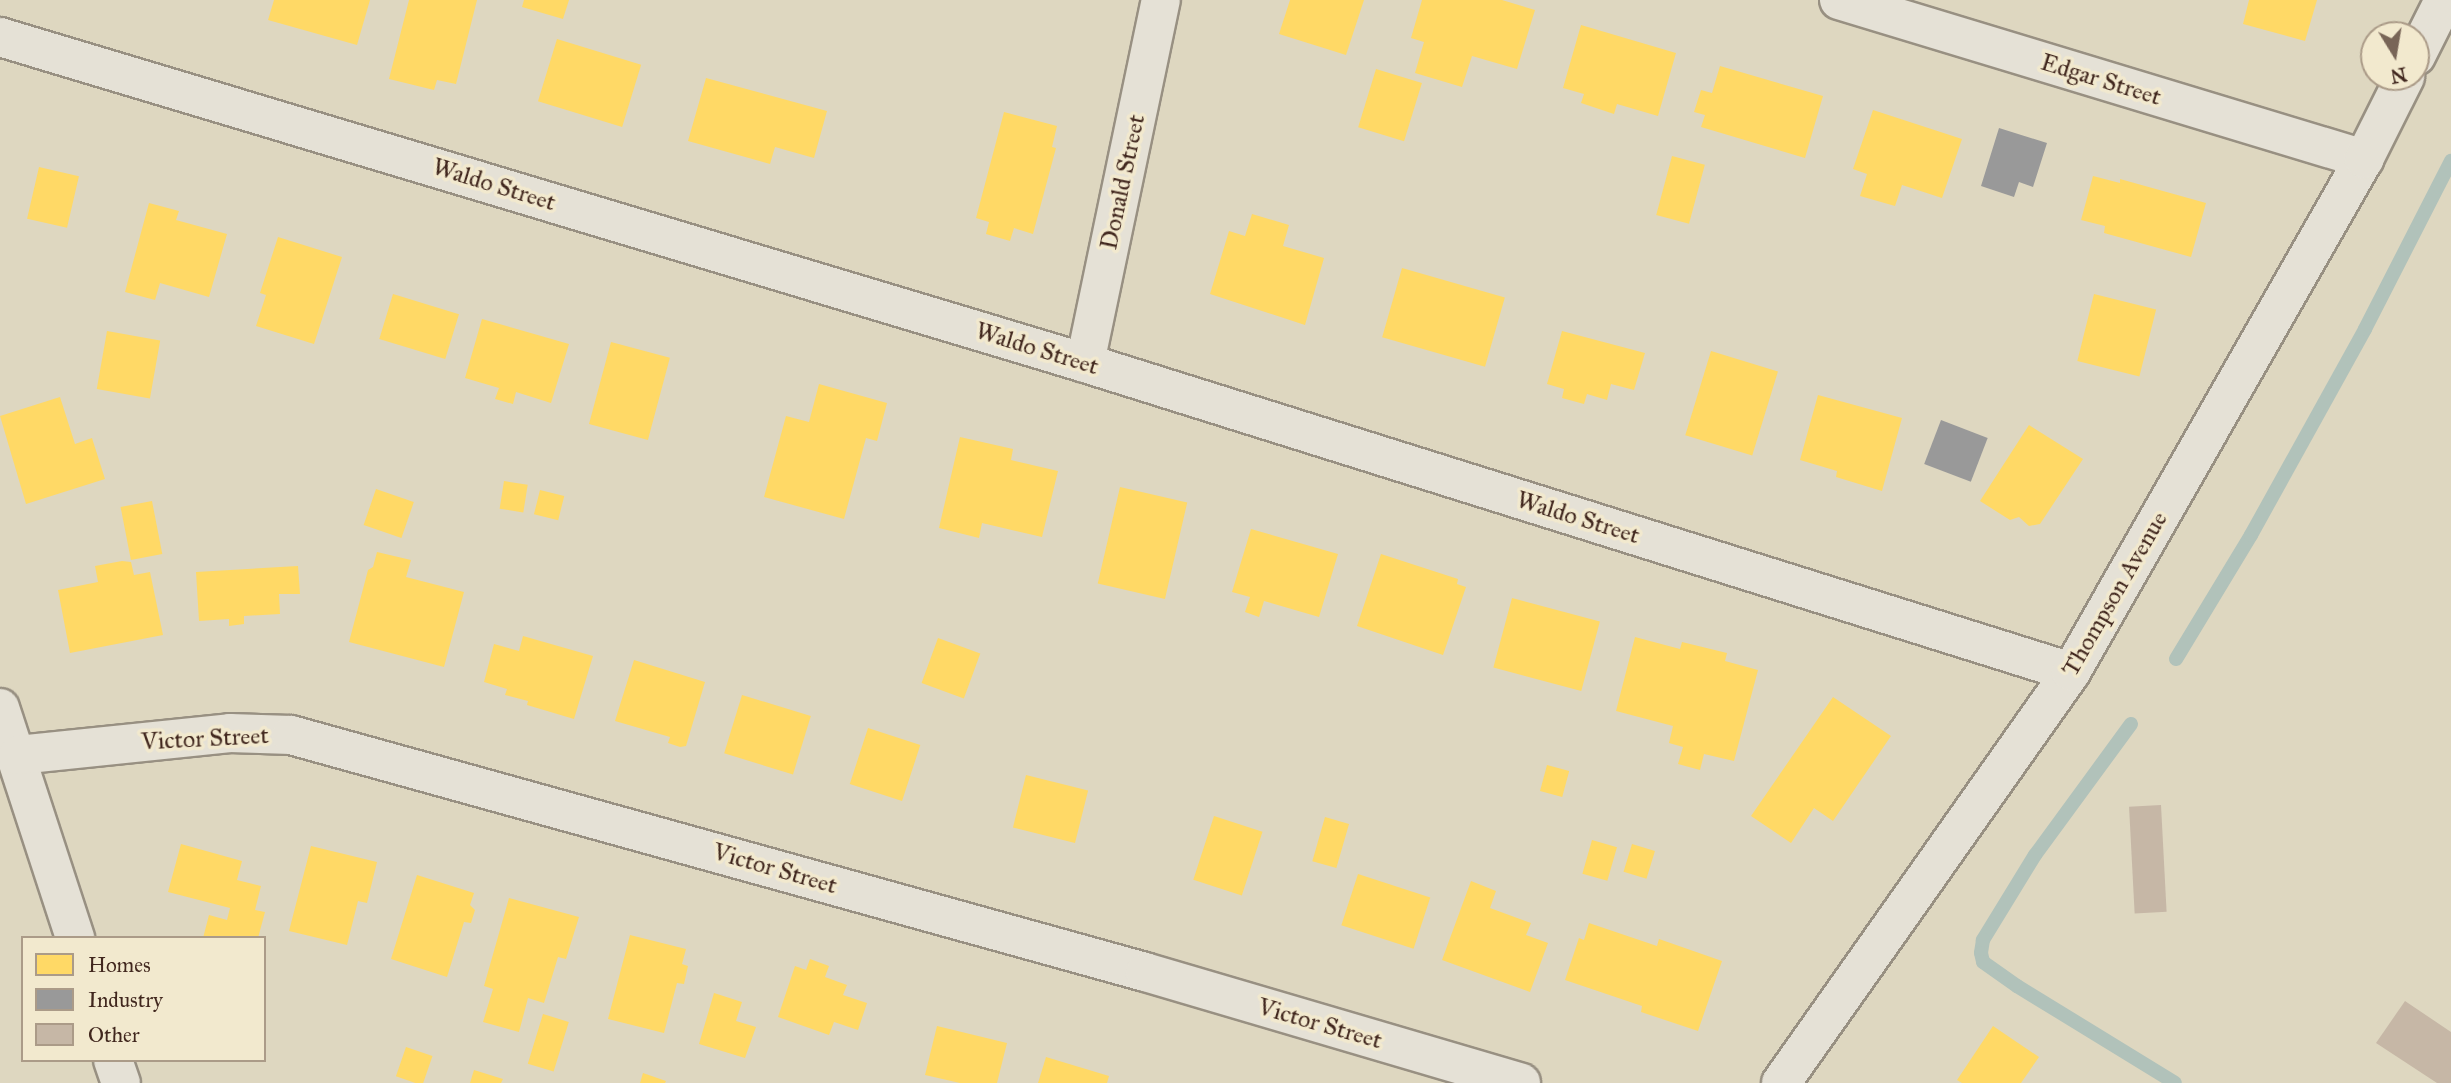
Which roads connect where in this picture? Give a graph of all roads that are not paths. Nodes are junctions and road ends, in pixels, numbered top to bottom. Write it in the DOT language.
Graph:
graph roads {
  1 [pos="1161,0"];
  2 [pos="1839,0"];
  3 [pos="2444,0"];
  4 [pos="2430,28"];
  5 [pos="0,37"];
  6 [pos="2398,91"];
  7 [pos="2364,159"];
  8 [pos="1085,363"];
  9 [pos="2071,672"];
  10 [pos="0,708"];
  11 [pos="18,755"];
  12 [pos="74,936"];
  13 [pos="114,1062"];
  14 [pos="121,1083"];
  15 [pos="1521,1083"];
  16 [pos="1781,1083"];
  1 -- 8 [label="street, Donald Street"];
  2 -- 7 [label="street, Edgar Street"];
  3 -- 4 [label="street"];
  5 -- 8 [label="street, Waldo Street"];
  6 -- 7 [label="street, Thompson Avenue"];
  7 -- 9 [label="street, Thompson Avenue"];
  8 -- 9 [label="street, Waldo Street"];
  9 -- 16 [label="street, Thompson Avenue"];
  10 -- 11 [label="street"];
  11 -- 12 [label="street"];
  11 -- 15 [label="street, Victor Street"];
  13 -- 14 [label="street"];
}
